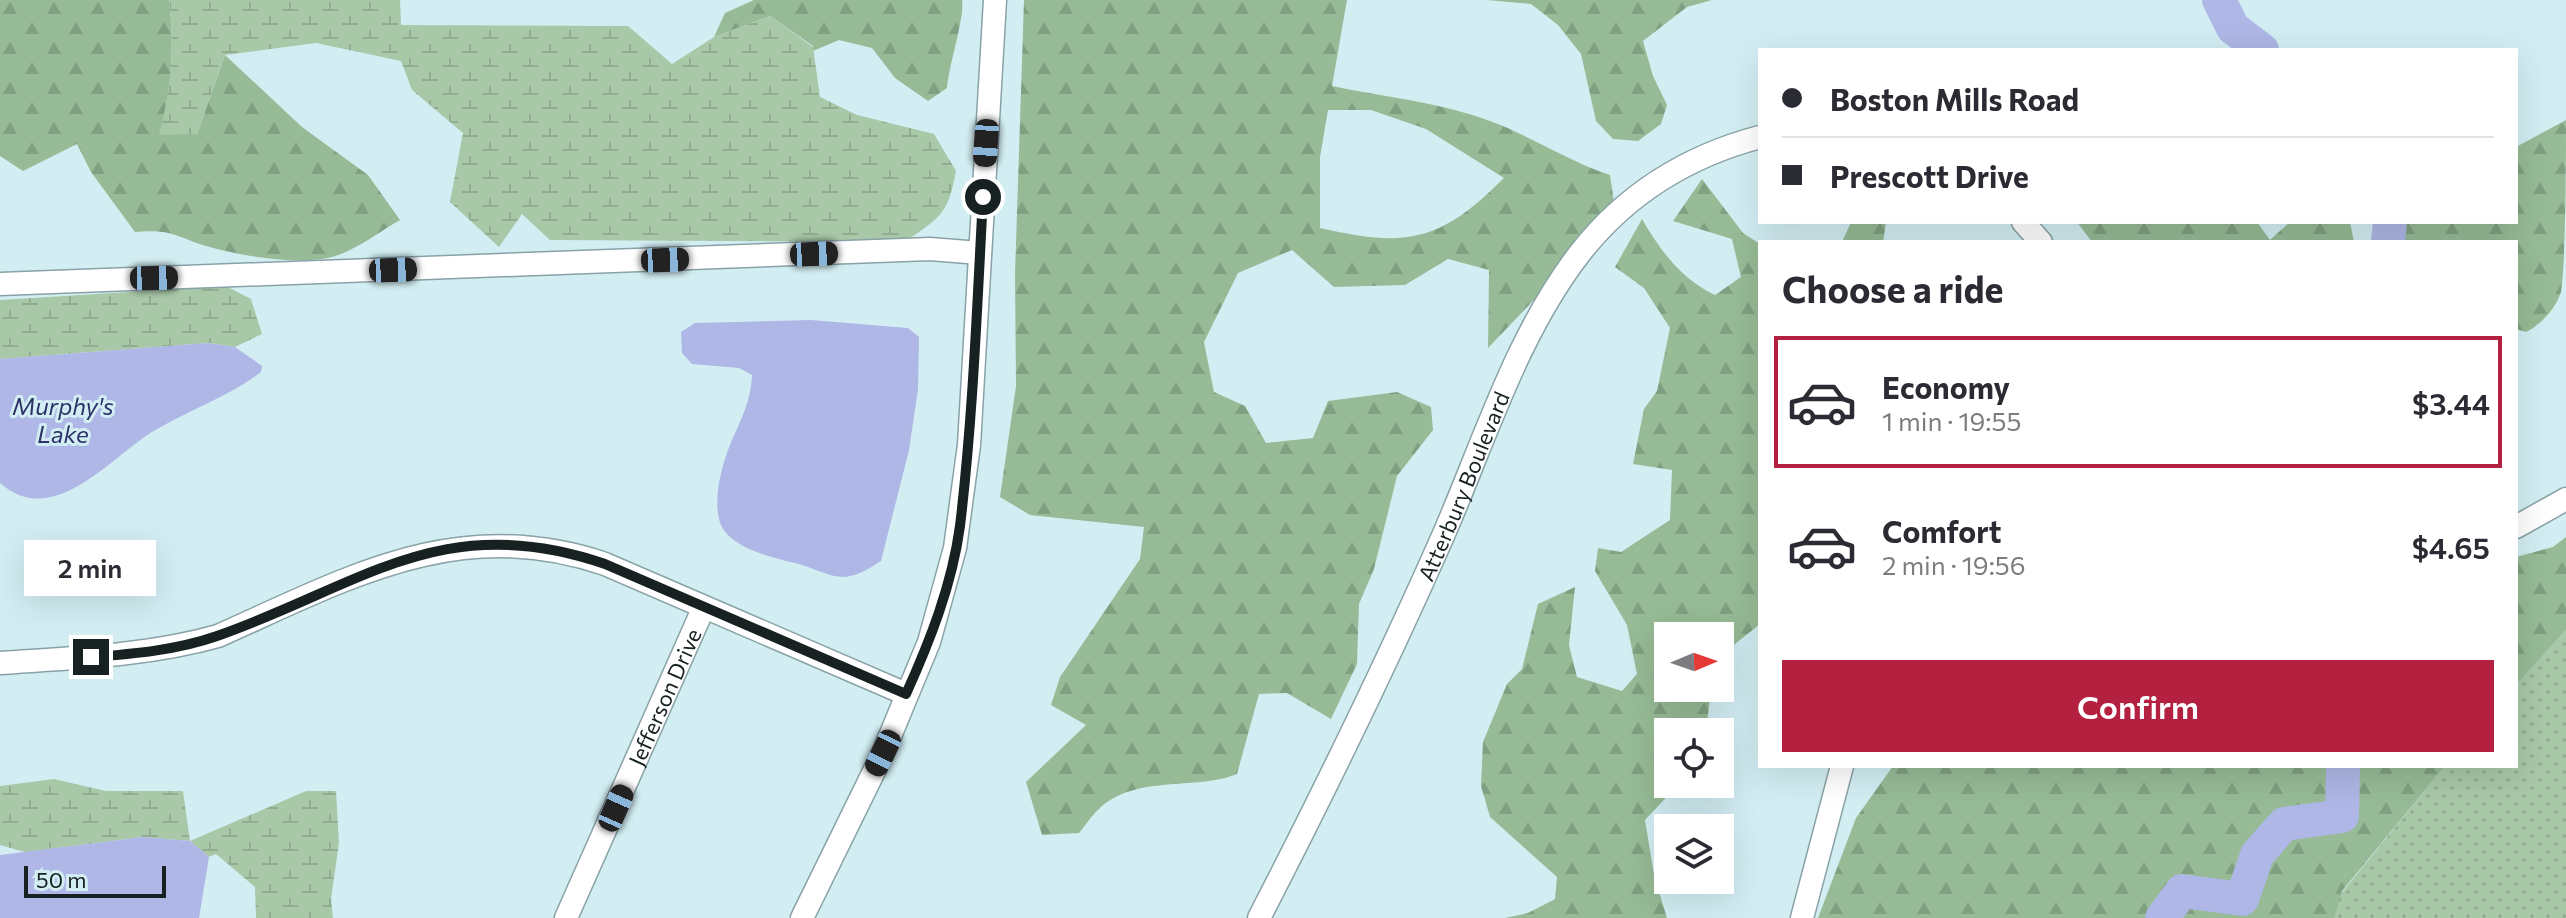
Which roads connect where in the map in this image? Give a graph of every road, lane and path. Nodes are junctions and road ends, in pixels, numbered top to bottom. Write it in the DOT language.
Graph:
graph roads {
  1 [pos="995,0"];
  2 [pos="1758,138"];
  3 [pos="2025,224"];
  4 [pos="2039,240"];
  5 [pos="980,253"];
  6 [pos="0,284"];
  7 [pos="2566,499"];
  8 [pos="2518,526"];
  9 [pos="703,609"];
  10 [pos="0,663"];
  11 [pos="906,694"];
  12 [pos="1841,768"];
  13 [pos="566,918"];
  14 [pos="802,918"];
  15 [pos="1259,918"];
  16 [pos="1802,918"];
  1 -- 5 [label="street"];
  2 -- 15 [label="street, Atterbury Boulevard"];
  3 -- 4 [label="street"];
  5 -- 6 [label="street"];
  5 -- 11 [label="street"];
  7 -- 8 [label="street"];
  9 -- 10 [label="street"];
  9 -- 11 [label="street"];
  9 -- 13 [label="street, Jefferson Drive"];
  11 -- 14 [label="street"];
  12 -- 16 [label="street"];
}
